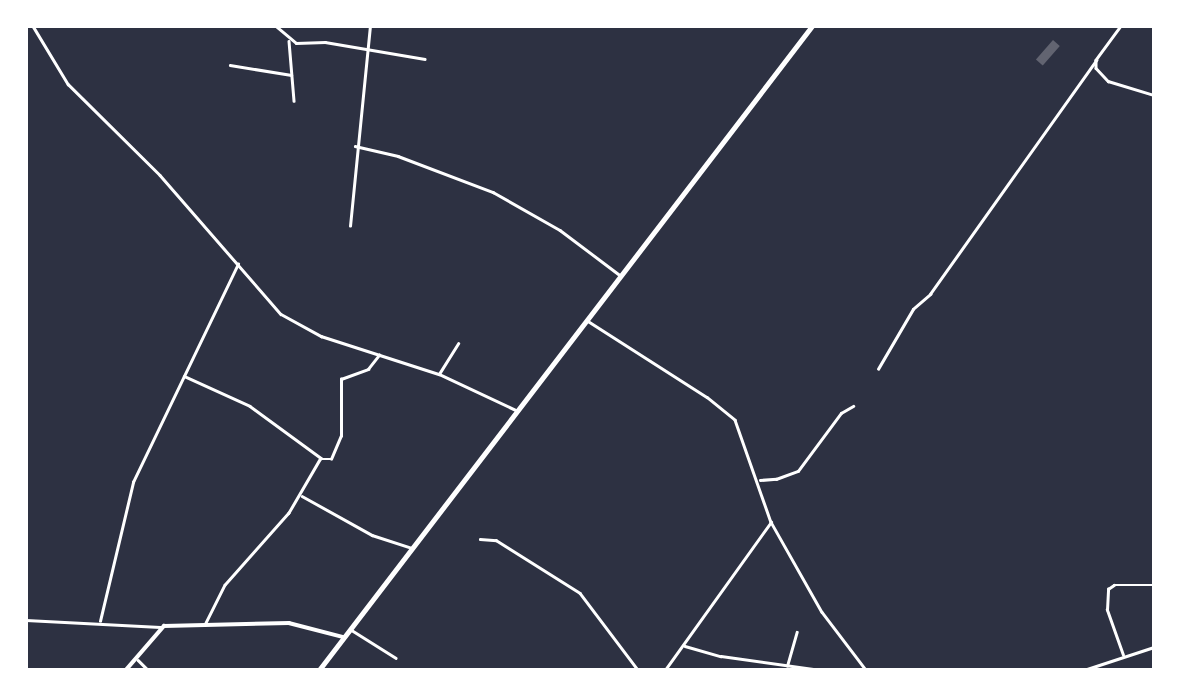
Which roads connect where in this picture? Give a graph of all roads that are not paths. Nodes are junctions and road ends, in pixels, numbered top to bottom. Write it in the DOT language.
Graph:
graph roads {
  1 [pos="33,26"];
  2 [pos="276,26"];
  3 [pos="370,26"];
  4 [pos="812,26"];
  5 [pos="1121,26"];
  6 [pos="289,41"];
  7 [pos="367,48"];
  8 [pos="425,59"];
  9 [pos="1096,60"];
  10 [pos="230,65"];
  11 [pos="291,75"];
  12 [pos="1154,94"];
  13 [pos="293,101"];
  14 [pos="355,146"];
  15 [pos="350,226"];
  16 [pos="239,264"];
  17 [pos="621,276"];
  18 [pos="587,321"];
  19 [pos="458,344"];
  20 [pos="379,355"];
  21 [pos="878,369"];
  22 [pos="439,374"];
  23 [pos="184,376"];
  24 [pos="853,406"];
  25 [pos="518,411"];
  26 [pos="321,458"];
  27 [pos="760,480"];
  28 [pos="302,496"];
  29 [pos="771,522"];
  30 [pos="480,539"];
  31 [pos="412,548"];
  32 [pos="1154,585"];
  33 [pos="26,620"];
  34 [pos="100,621"];
  35 [pos="206,623"];
  36 [pos="160,627"];
  37 [pos="350,629"];
  38 [pos="797,632"];
  39 [pos="343,637"];
  40 [pos="685,646"];
  41 [pos="1154,647"];
  42 [pos="1123,655"];
  43 [pos="396,658"];
  44 [pos="138,660"];
  45 [pos="762,663"];
  46 [pos="787,666"];
  47 [pos="126,670"];
  48 [pos="148,670"];
  49 [pos="319,670"];
  50 [pos="638,670"];
  51 [pos="665,670"];
  52 [pos="762,670"];
  53 [pos="820,670"];
  54 [pos="866,670"];
  55 [pos="1084,670"];
  1 -- 16 [label="street"];
  2 -- 6 [label="street"];
  3 -- 7 [label="street"];
  4 -- 17 [label="highway"];
  5 -- 9 [label="street"];
  6 -- 7 [label="street"];
  6 -- 11 [label="street"];
  7 -- 8 [label="street"];
  7 -- 14 [label="street"];
  9 -- 12 [label="street"];
  9 -- 21 [label="street"];
  10 -- 11 [label="street"];
  11 -- 13 [label="street"];
  14 -- 15 [label="street"];
  14 -- 17 [label="street"];
  16 -- 20 [label="street"];
  16 -- 23 [label="street"];
  17 -- 18 [label="highway"];
  18 -- 25 [label="highway"];
  18 -- 27 [label="street"];
  19 -- 22 [label="street"];
  20 -- 22 [label="street"];
  20 -- 26 [label="street"];
  22 -- 25 [label="street"];
  23 -- 26 [label="street"];
  23 -- 34 [label="street"];
  24 -- 27 [label="street"];
  25 -- 31 [label="highway"];
  26 -- 28 [label="street"];
  27 -- 29 [label="street"];
  28 -- 31 [label="street"];
  28 -- 35 [label="street"];
  29 -- 40 [label="street"];
  29 -- 54 [label="street"];
  30 -- 50 [label="street"];
  31 -- 37 [label="highway"];
  32 -- 42 [label="street"];
  33 -- 34 [label="street"];
  34 -- 36 [label="street"];
  35 -- 36 [label="main road"];
  35 -- 39 [label="main road"];
  36 -- 44 [label="main road"];
  37 -- 39 [label="highway"];
  37 -- 43 [label="street"];
  38 -- 46 [label="street"];
  39 -- 49 [label="highway"];
  40 -- 45 [label="street"];
  40 -- 51 [label="street"];
  41 -- 42 [label="street"];
  42 -- 55 [label="street"];
  44 -- 47 [label="main road"];
  44 -- 48 [label="street"];
  45 -- 46 [label="street"];
  45 -- 52 [label="street"];
  46 -- 53 [label="street"];
}
